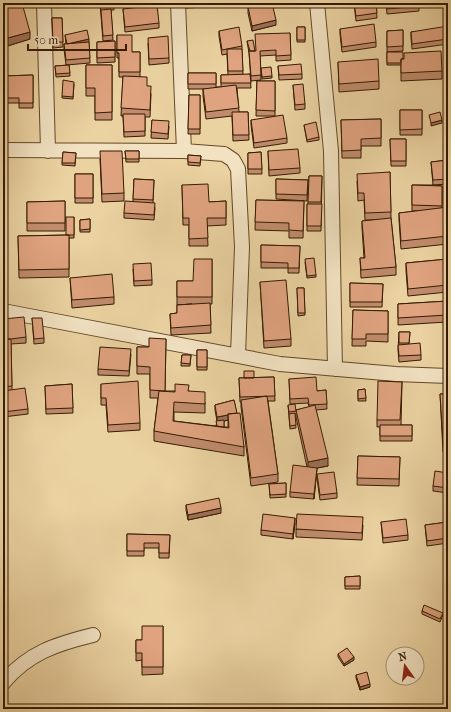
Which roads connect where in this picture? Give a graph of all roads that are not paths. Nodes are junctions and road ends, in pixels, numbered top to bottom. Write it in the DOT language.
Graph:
graph roads {
  1 [pos="44,3"];
  2 [pos="178,3"];
  3 [pos="317,3"];
  4 [pos="3,150"];
  5 [pos="48,151"];
  6 [pos="184,151"];
  7 [pos="3,311"];
  8 [pos="238,355"];
  9 [pos="335,369"];
  10 [pos="448,376"];
  11 [pos="93,635"];
  12 [pos="3,683"];
  1 -- 5 [label="street"];
  2 -- 6 [label="street"];
  3 -- 9 [label="street"];
  4 -- 5 [label="street"];
  5 -- 6 [label="street"];
  6 -- 8 [label="street"];
  7 -- 8 [label="street"];
  8 -- 9 [label="street"];
  9 -- 10 [label="street"];
  11 -- 12 [label="street"];
}
